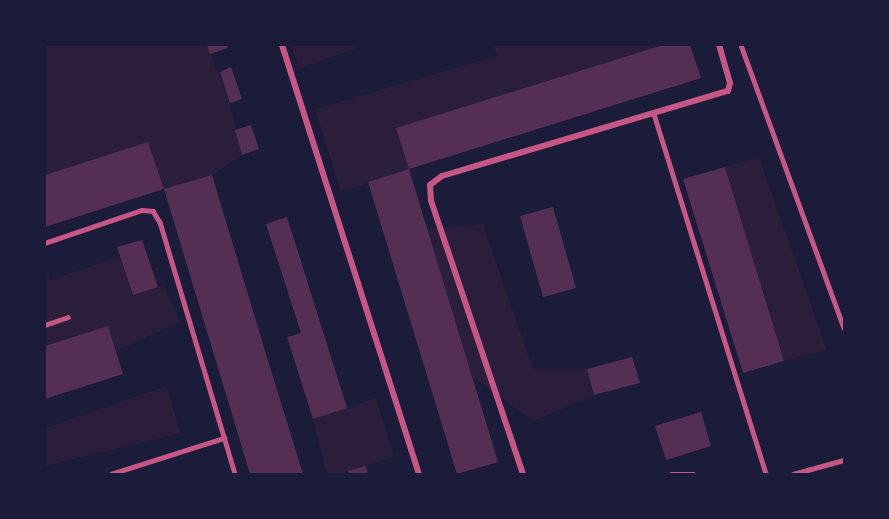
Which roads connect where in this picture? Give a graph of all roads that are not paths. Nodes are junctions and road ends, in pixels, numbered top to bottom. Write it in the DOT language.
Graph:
graph roads {
  1 [pos="282,45"];
  2 [pos="718,45"];
  3 [pos="741,45"];
  4 [pos="654,114"];
  5 [pos="45,243"];
  6 [pos="68,317"];
  7 [pos="45,325"];
  8 [pos="844,328"];
  9 [pos="224,438"];
  10 [pos="844,460"];
  11 [pos="111,474"];
  12 [pos="235,474"];
  13 [pos="419,474"];
  14 [pos="523,474"];
  15 [pos="671,474"];
  16 [pos="694,474"];
  17 [pos="766,474"];
  18 [pos="793,474"];
  1 -- 13 [label="street"];
  2 -- 4 [label="street"];
  3 -- 8 [label="lane"];
  4 -- 14 [label="street"];
  4 -- 17 [label="lane"];
  5 -- 9 [label="lane"];
  6 -- 7 [label="lane"];
  9 -- 11 [label="lane"];
  9 -- 12 [label="lane"];
  10 -- 18 [label="lane"];
  15 -- 16 [label="lane"];
}
